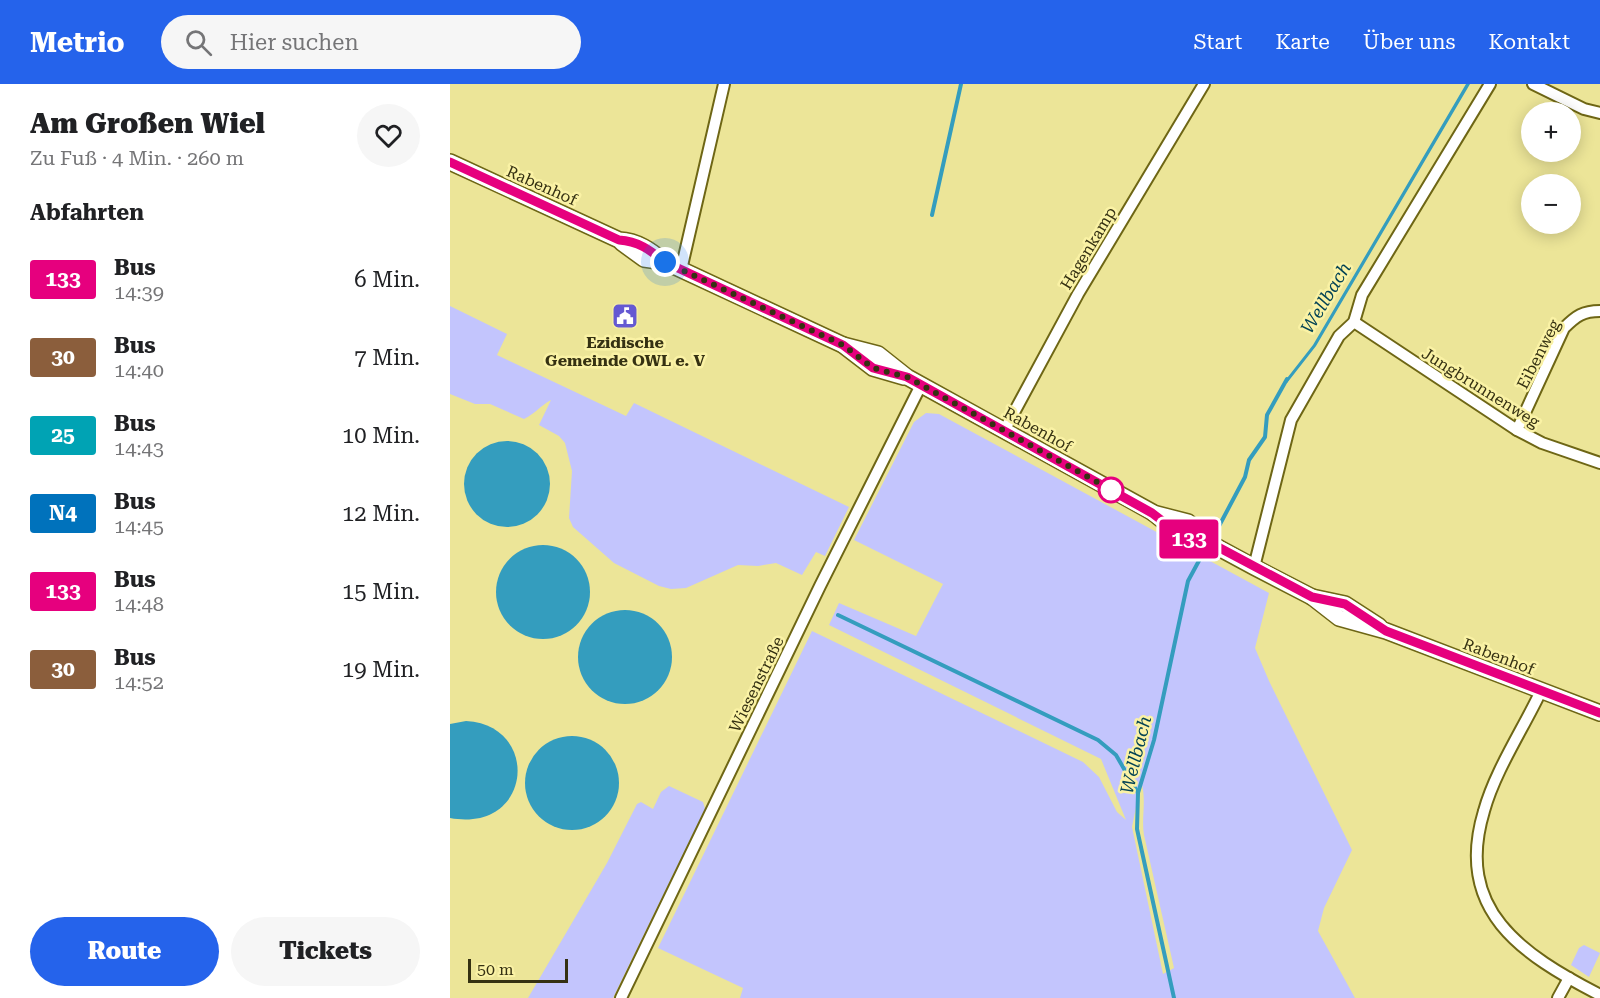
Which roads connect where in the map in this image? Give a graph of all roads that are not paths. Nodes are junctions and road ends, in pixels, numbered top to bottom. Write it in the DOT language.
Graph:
graph roads {
  1 [pos="724,84"];
  2 [pos="1204,84"];
  3 [pos="1490,84"];
  4 [pos="1533,84"];
  5 [pos="1600,113"];
  6 [pos="450,162"];
  7 [pos="681,270"];
  8 [pos="1600,311"];
  9 [pos="1354,322"];
  10 [pos="921,385"];
  11 [pos="1517,430"];
  12 [pos="1004,431"];
  13 [pos="1600,464"];
  14 [pos="1254,567"];
  15 [pos="1541,691"];
  16 [pos="1600,713"];
  17 [pos="1569,978"];
  18 [pos="1600,994"];
  19 [pos="621,998"];
  20 [pos="1558,998"];
  1 -- 7 [label="street"];
  2 -- 12 [label="street, Hagenkamp"];
  3 -- 9 [label="street"];
  4 -- 5 [label="street"];
  6 -- 7 [label="street, Rabenhof"];
  7 -- 10 [label="street, Rabenhof"];
  8 -- 11 [label="street, Eibenweg"];
  9 -- 11 [label="street, Jungbrunnenweg"];
  9 -- 14 [label="street"];
  10 -- 12 [label="street, Rabenhof"];
  10 -- 19 [label="street, Wiesenstraße"];
  11 -- 13 [label="street, Jungbrunnenweg"];
  12 -- 14 [label="street, Rabenhof"];
  14 -- 15 [label="street, Rabenhof"];
  15 -- 16 [label="street, Rabenhof"];
  15 -- 17 [label="street"];
  17 -- 18 [label="street"];
  17 -- 20 [label="street"];
}
